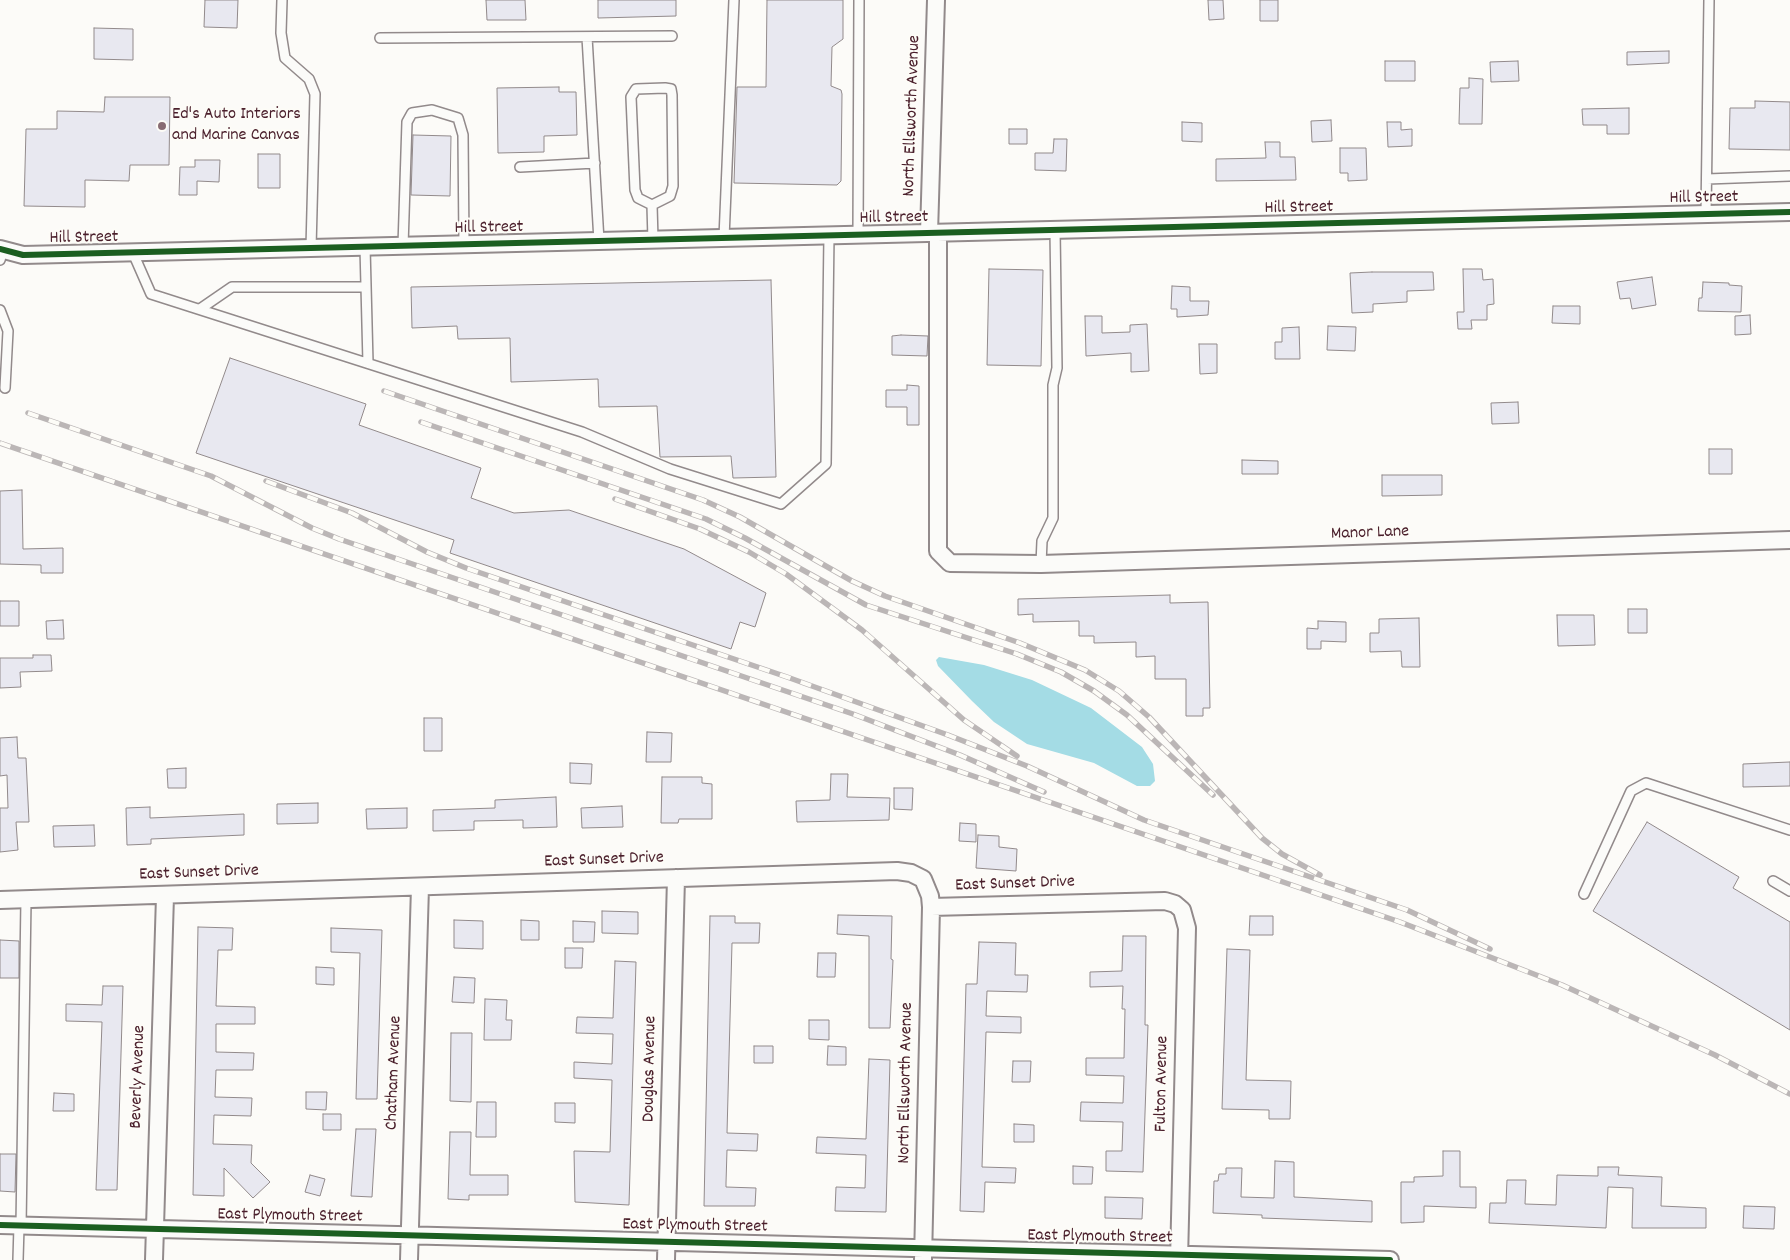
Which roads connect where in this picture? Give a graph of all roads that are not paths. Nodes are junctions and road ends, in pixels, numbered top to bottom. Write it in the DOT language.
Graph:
graph roads {
  1 [pos="282,0"];
  2 [pos="734,0"];
  3 [pos="858,0"];
  4 [pos="936,0"];
  5 [pos="1709,0"];
  6 [pos="672,36"];
  7 [pos="587,37"];
  8 [pos="380,38"];
  9 [pos="595,163"];
  10 [pos="520,167"];
  11 [pos="1790,176"];
  12 [pos="1707,179"];
  13 [pos="652,205"];
  14 [pos="1790,212"];
  15 [pos="1706,214"];
  16 [pos="1055,230"];
  17 [pos="934,233"];
  18 [pos="858,234"];
  19 [pos="829,235"];
  20 [pos="724,238"];
  21 [pos="653,240"];
  22 [pos="599,241"];
  23 [pos="464,244"];
  24 [pos="403,246"];
  25 [pos="365,247"];
  26 [pos="311,248"];
  27 [pos="1,253"];
  28 [pos="132,253"];
  29 [pos="366,287"];
  30 [pos="200,309"];
  31 [pos="0,310"];
  32 [pos="368,363"];
  33 [pos="5,388"];
  34 [pos="1790,540"];
  35 [pos="950,563"];
  36 [pos="1041,564"];
  37 [pos="1790,830"];
  38 [pos="676,878"];
  39 [pos="1774,881"];
  40 [pos="420,887"];
  41 [pos="1790,891"];
  42 [pos="1584,894"];
  43 [pos="165,896"];
  44 [pos="0,900"];
  45 [pos="26,900"];
  46 [pos="931,908"];
  47 [pos="1182,910"];
  48 [pos="0,1225"];
  49 [pos="20,1226"];
  50 [pos="155,1229"];
  51 [pos="410,1235"];
  52 [pos="666,1242"];
  53 [pos="923,1254"];
  54 [pos="1179,1257"];
  55 [pos="18,1260"];
  56 [pos="154,1260"];
  57 [pos="409,1260"];
  58 [pos="666,1260"];
  59 [pos="1390,1260"];
  1 -- 26 [label="lane"];
  2 -- 20 [label="lane"];
  3 -- 18 [label="lane"];
  4 -- 17 [label="street, North Ellsworth Avenue"];
  5 -- 12 [label="lane"];
  6 -- 7 [label="lane"];
  7 -- 8 [label="lane"];
  7 -- 9 [label="lane"];
  9 -- 10 [label="lane"];
  9 -- 22 [label="lane"];
  11 -- 12 [label="lane"];
  12 -- 15 [label="lane"];
  13 -- 13 [label="lane"];
  13 -- 21 [label="lane"];
  14 -- 15 [label="street, Hill Street"];
  15 -- 16 [label="street, Hill Street"];
  16 -- 17 [label="street, Hill Street"];
  16 -- 36 [label="lane"];
  17 -- 18 [label="street, Hill Street"];
  17 -- 35 [label="street, North Ellsworth Avenue"];
  18 -- 19 [label="street, Hill Street"];
  19 -- 20 [label="street, Hill Street"];
  19 -- 32 [label="lane"];
  20 -- 21 [label="street, Hill Street"];
  21 -- 22 [label="street, Hill Street"];
  22 -- 23 [label="street, Hill Street"];
  23 -- 24 [label="street, Hill Street"];
  23 -- 24 [label="lane"];
  24 -- 25 [label="street, Hill Street"];
  25 -- 26 [label="street, Hill Street"];
  25 -- 29 [label="lane"];
  26 -- 28 [label="street, Hill Street"];
  27 -- 28 [label="street, Hill Street"];
  28 -- 30 [label="lane"];
  29 -- 30 [label="lane"];
  29 -- 32 [label="lane"];
  30 -- 32 [label="lane"];
  31 -- 33 [label="lane"];
  34 -- 36 [label="street, Manor Lane"];
  35 -- 36 [label="street, Manor Lane"];
  37 -- 42 [label="lane"];
  38 -- 40 [label="street, East Sunset Drive"];
  38 -- 46 [label="street, East Sunset Drive"];
  38 -- 52 [label="street, Douglas Avenue"];
  39 -- 41 [label="lane"];
  40 -- 43 [label="street, East Sunset Drive"];
  40 -- 51 [label="street, Chatham Avenue"];
  43 -- 45 [label="street, East Sunset Drive"];
  43 -- 50 [label="street, Beverly Avenue"];
  44 -- 45 [label="street, East Sunset Drive"];
  45 -- 49 [label="lane"];
  46 -- 47 [label="street, East Sunset Drive"];
  46 -- 53 [label="street, North Ellsworth Avenue"];
  47 -- 54 [label="street, Fulton Avenue"];
  48 -- 49 [label="street, East Plymouth Street"];
  49 -- 50 [label="street, East Plymouth Street"];
  49 -- 55 [label="lane"];
  50 -- 51 [label="street, East Plymouth Street"];
  50 -- 56 [label="street, Beverly Avenue"];
  51 -- 52 [label="street, East Plymouth Street"];
  51 -- 57 [label="street, Chatham Avenue"];
  52 -- 53 [label="street, East Plymouth Street"];
  52 -- 58 [label="street, Douglas Avenue"];
  53 -- 54 [label="street, East Plymouth Street"];
  54 -- 59 [label="street, East Plymouth Street"];
}
